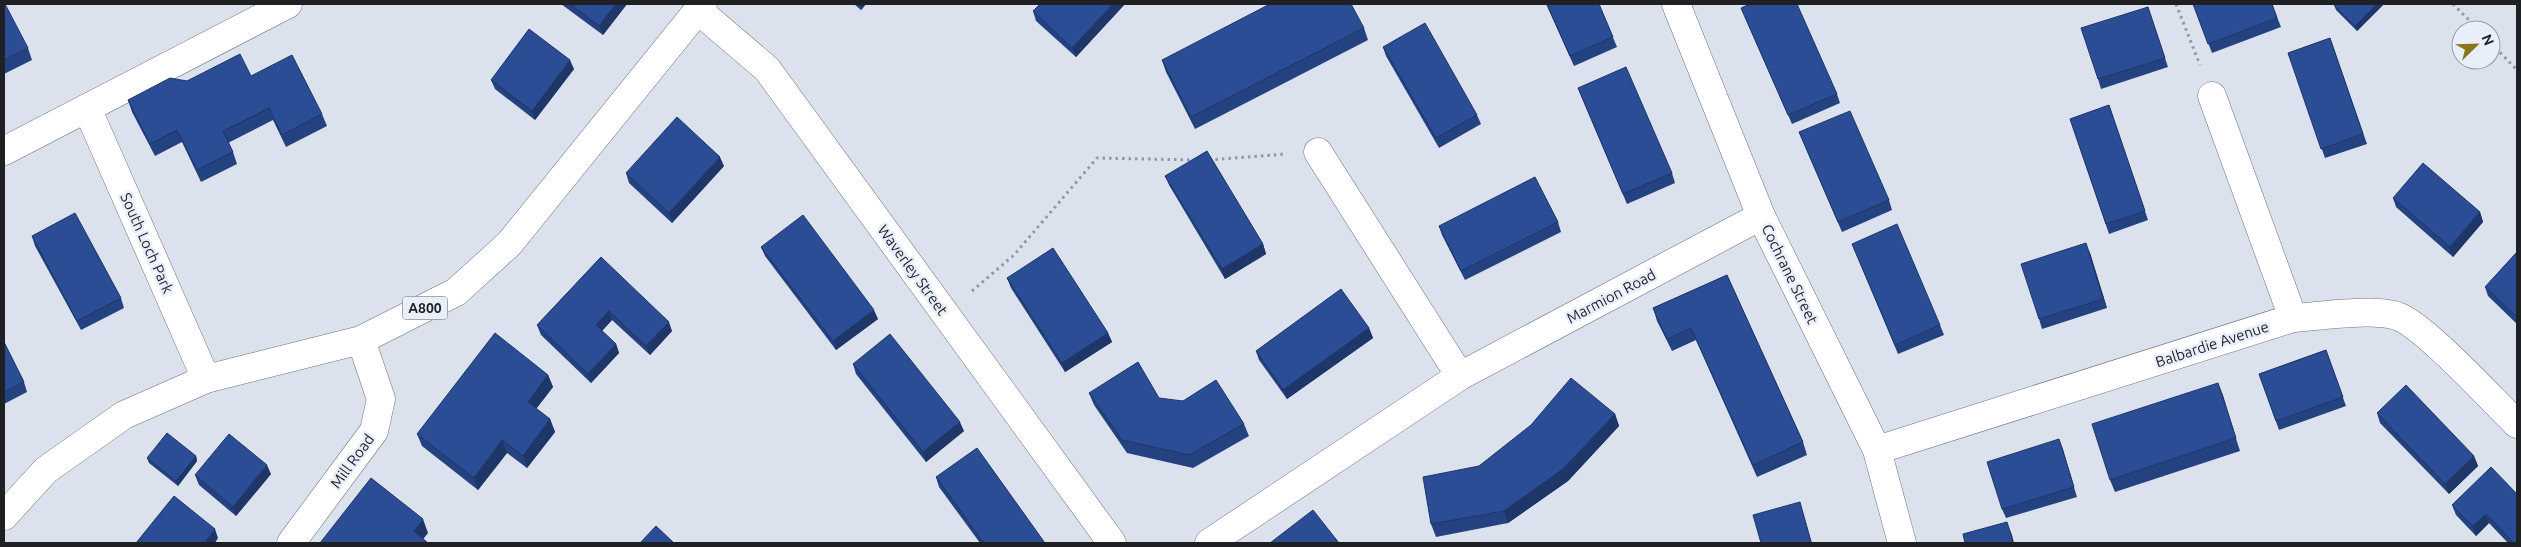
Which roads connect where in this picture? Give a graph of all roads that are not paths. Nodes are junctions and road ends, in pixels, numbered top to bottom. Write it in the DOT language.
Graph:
graph roads {
  1 [pos="288,4"];
  2 [pos="1676,4"];
  3 [pos="700,7"];
  4 [pos="2212,96"];
  5 [pos="87,108"];
  6 [pos="4,151"];
  7 [pos="1318,152"];
  8 [pos="1761,216"];
  9 [pos="2293,318"];
  10 [pos="361,340"];
  11 [pos="1460,376"];
  12 [pos="206,379"];
  13 [pos="2517,424"];
  14 [pos="1877,450"];
  15 [pos="4,516"];
  16 [pos="291,543"];
  17 [pos="1112,543"];
  18 [pos="1209,543"];
  19 [pos="1902,543"];
  1 -- 5 [label="street"];
  2 -- 8 [label="street, Cochrane Street"];
  3 -- 10 [label="street, A800"];
  3 -- 17 [label="street, Waverley Street"];
  4 -- 9 [label="street"];
  5 -- 6 [label="street"];
  5 -- 12 [label="street, South Loch Park"];
  7 -- 11 [label="street"];
  8 -- 11 [label="street, Marmion Road"];
  8 -- 14 [label="street, Cochrane Street"];
  9 -- 13 [label="street, Balbardie Avenue"];
  9 -- 14 [label="street, Balbardie Avenue"];
  10 -- 12 [label="street, A800"];
  10 -- 16 [label="street, Mill Road"];
  11 -- 18 [label="street, Marmion Road"];
  12 -- 15 [label="street, A800"];
  14 -- 19 [label="street, Cochrane Street"];
}
